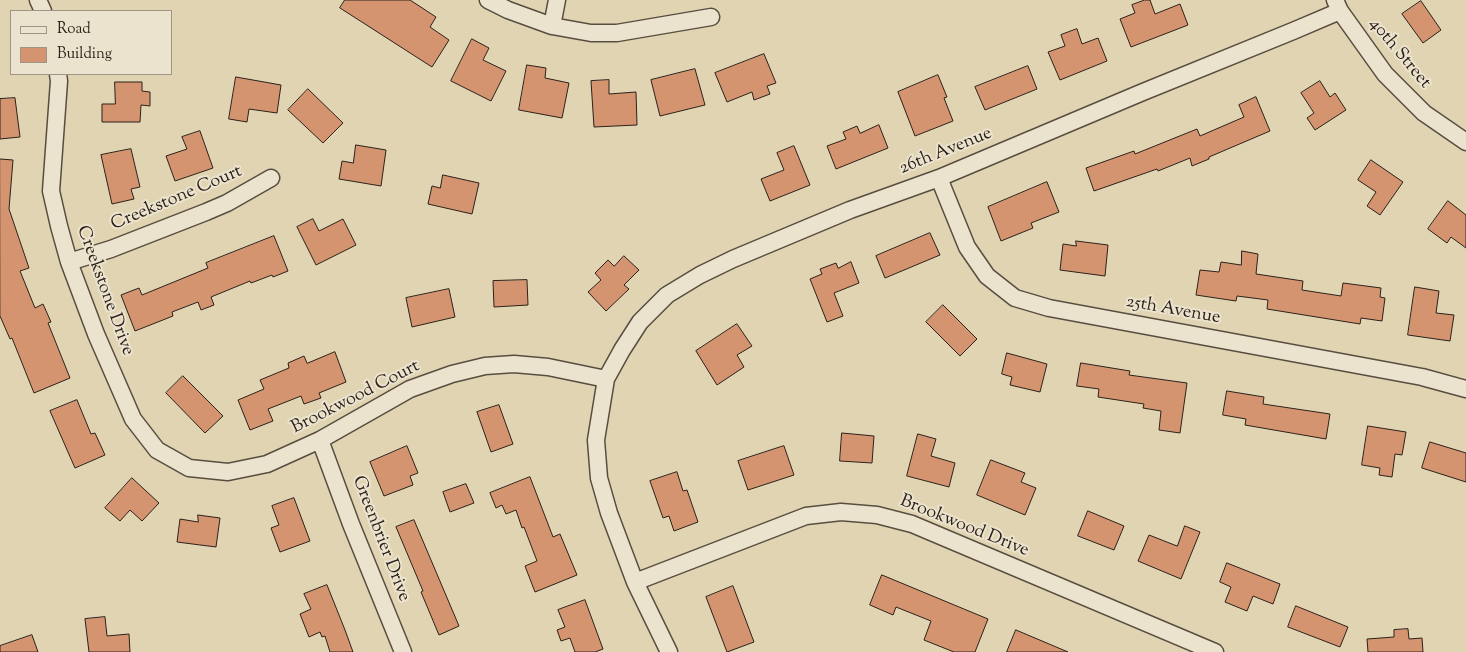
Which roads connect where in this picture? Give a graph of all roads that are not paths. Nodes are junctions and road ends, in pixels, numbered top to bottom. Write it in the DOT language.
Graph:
graph roads {
  1 [pos="488,0"];
  2 [pos="557,0"];
  3 [pos="1337,6"];
  4 [pos="711,17"];
  5 [pos="552,26"];
  6 [pos="58,75"];
  7 [pos="1466,142"];
  8 [pos="271,178"];
  9 [pos="939,178"];
  10 [pos="69,262"];
  11 [pos="606,379"];
  12 [pos="1466,389"];
  13 [pos="320,440"];
  14 [pos="213,470"];
  15 [pos="635,582"];
  16 [pos="403,652"];
  17 [pos="669,652"];
  18 [pos="1215,652"];
  1 -- 5 [label="street"];
  2 -- 5 [label="street"];
  3 -- 7 [label="street, 40th Street"];
  3 -- 9 [label="street, 26th Avenue"];
  4 -- 5 [label="street"];
  6 -- 10 [label="street, Creekstone Drive"];
  8 -- 10 [label="street, Creekstone Court"];
  9 -- 11 [label="street, 26th Avenue"];
  9 -- 12 [label="street, 25th Avenue"];
  10 -- 14 [label="street, Creekstone Drive"];
  11 -- 13 [label="street, Brookwood Court"];
  11 -- 15 [label="street, 26th Avenue"];
  13 -- 14 [label="street, Brookwood Court"];
  13 -- 16 [label="street, Greenbrier Drive"];
  15 -- 17 [label="street, 26th Avenue"];
  15 -- 18 [label="street, Brookwood Drive"];
}
